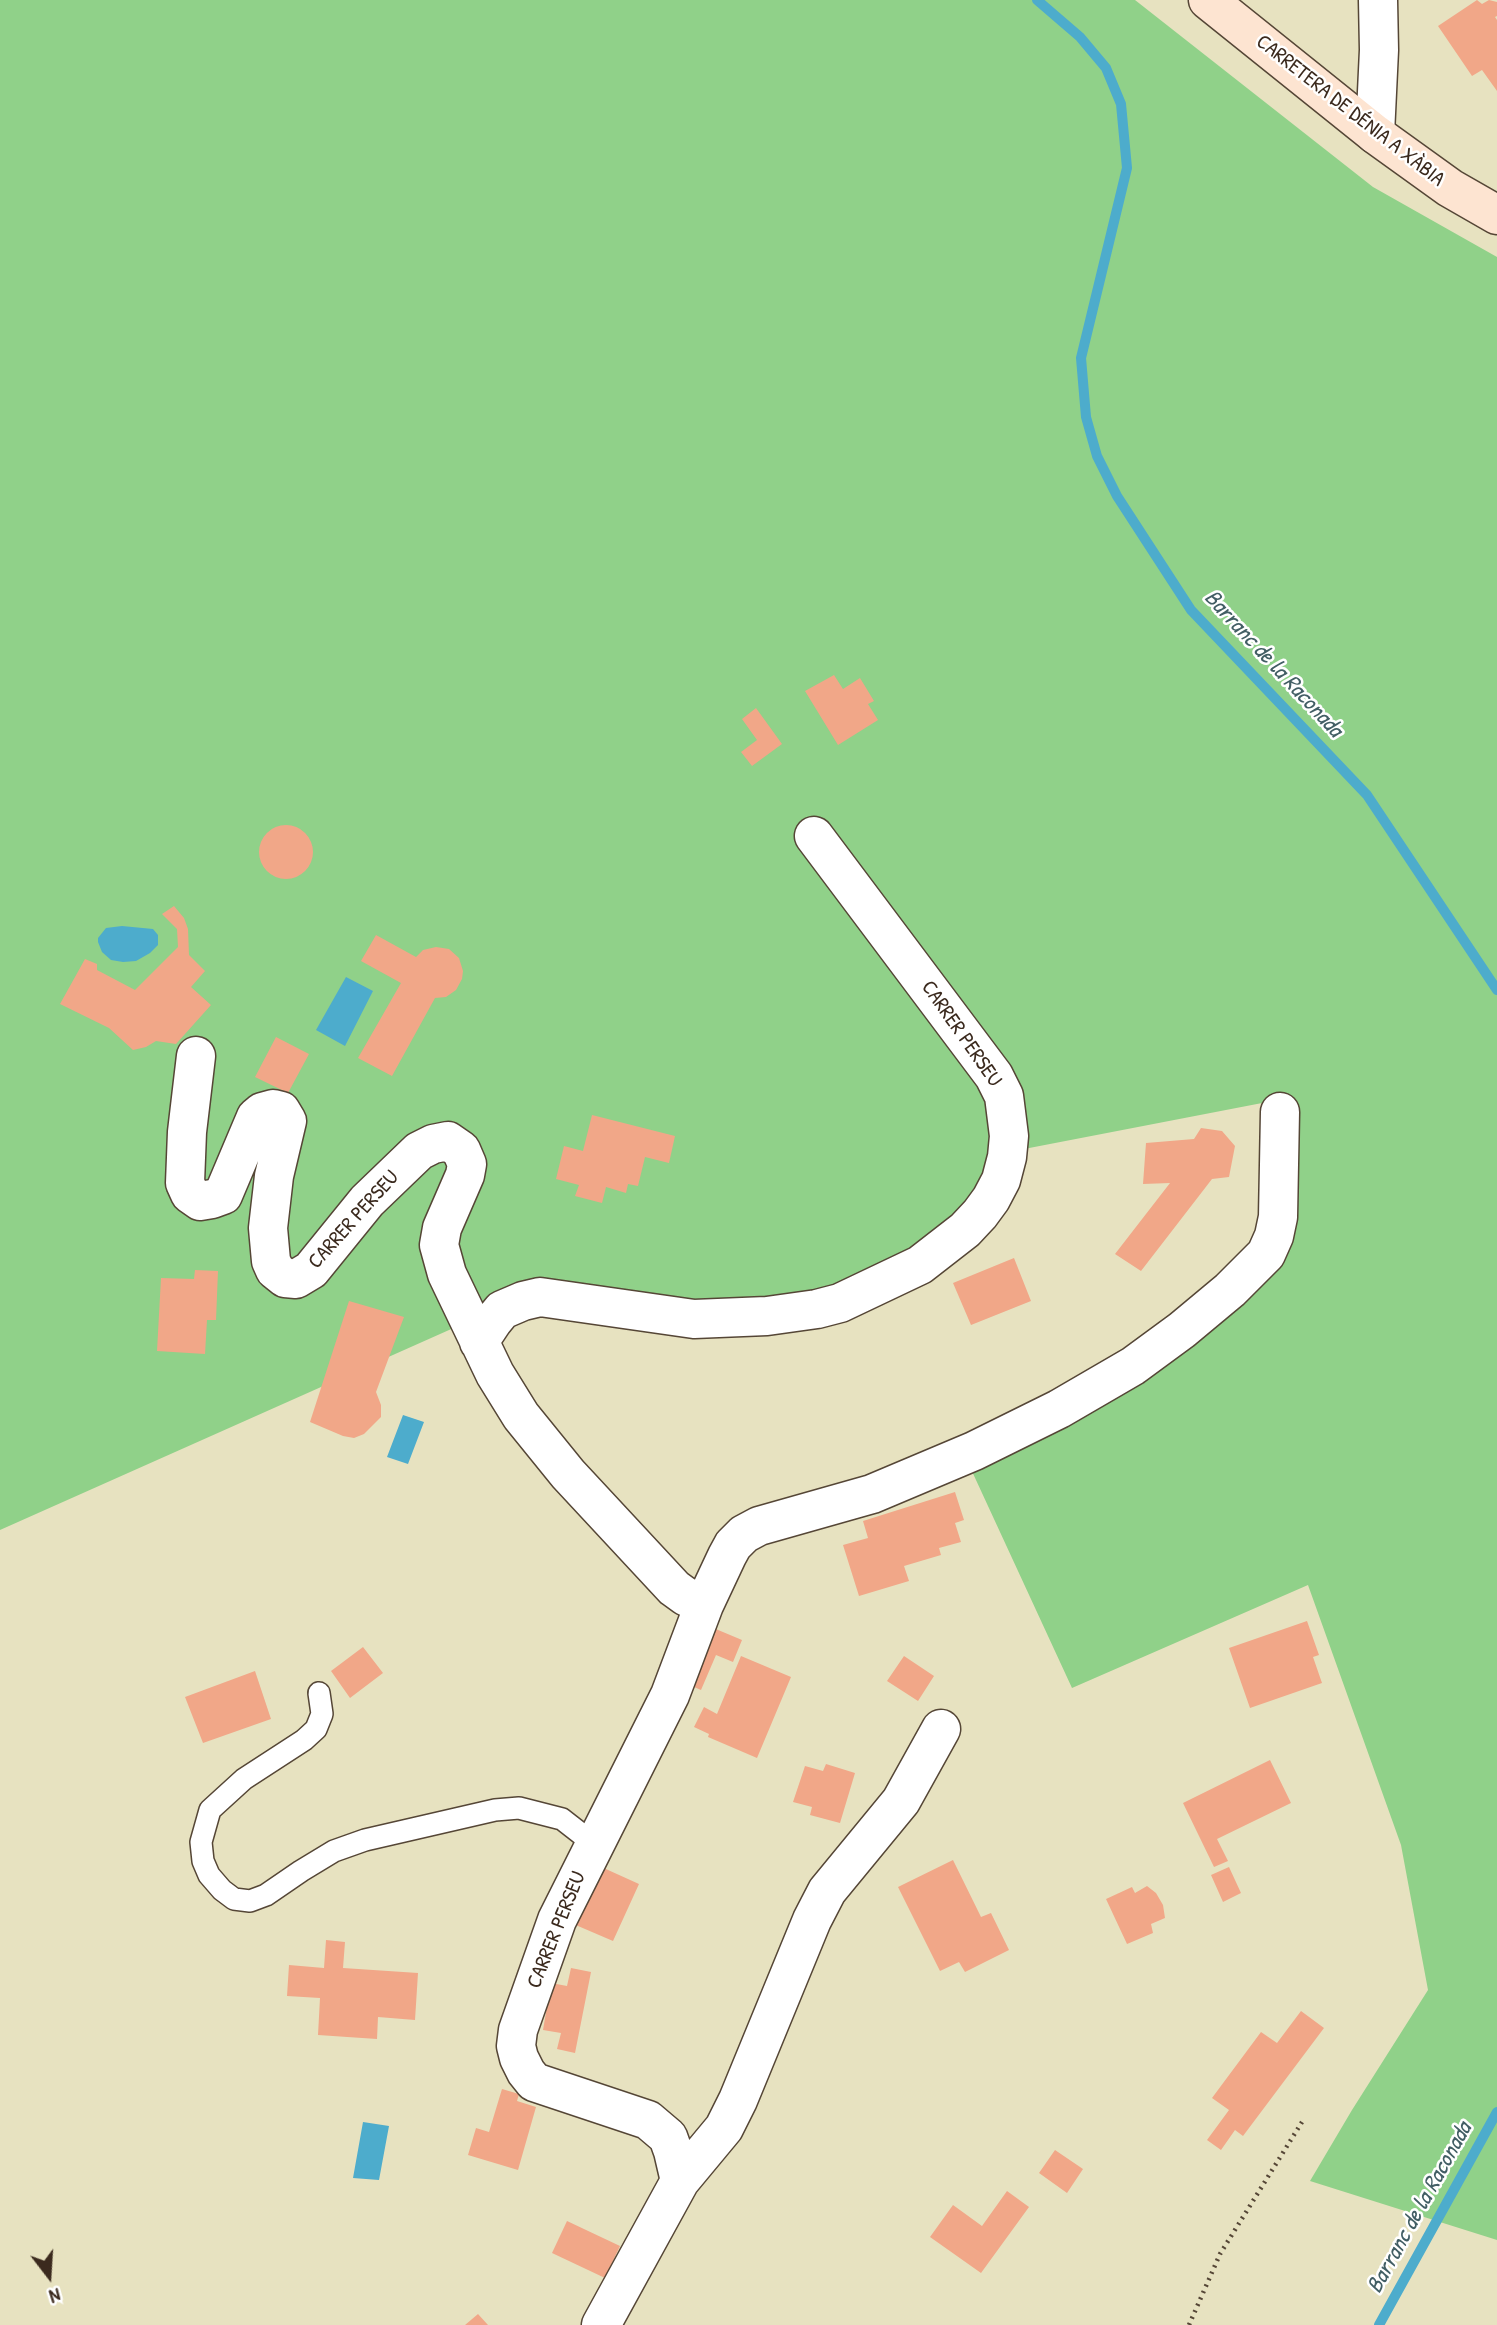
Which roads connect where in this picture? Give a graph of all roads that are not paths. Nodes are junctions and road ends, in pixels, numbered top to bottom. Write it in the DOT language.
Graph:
graph roads {
  1 [pos="1208,0"];
  2 [pos="1378,0"];
  3 [pos="1376,134"];
  4 [pos="1497,215"];
  5 [pos="814,836"];
  6 [pos="196,1056"];
  7 [pos="1280,1112"];
  8 [pos="479,1342"];
  9 [pos="704,1605"];
  10 [pos="319,1693"];
  11 [pos="941,1729"];
  12 [pos="594,1844"];
  13 [pos="680,2182"];
  14 [pos="601,2325"];
  1 -- 3 [label="street, CARRETERA DE DÉNIA A XÀBIA"];
  2 -- 3 [label="street"];
  3 -- 4 [label="street, CARRETERA DE DÉNIA A XÀBIA"];
  5 -- 8 [label="street, CARRER PERSEU"];
  6 -- 8 [label="street, CARRER PERSEU"];
  7 -- 9 [label="street, CARRER PERSEU"];
  8 -- 9 [label="street, CARRER PERSEU"];
  9 -- 12 [label="street, CARRER PERSEU"];
  10 -- 12 [label="lane"];
  11 -- 13 [label="street"];
  12 -- 13 [label="street, CARRER PERSEU"];
  13 -- 14 [label="street"];
}
